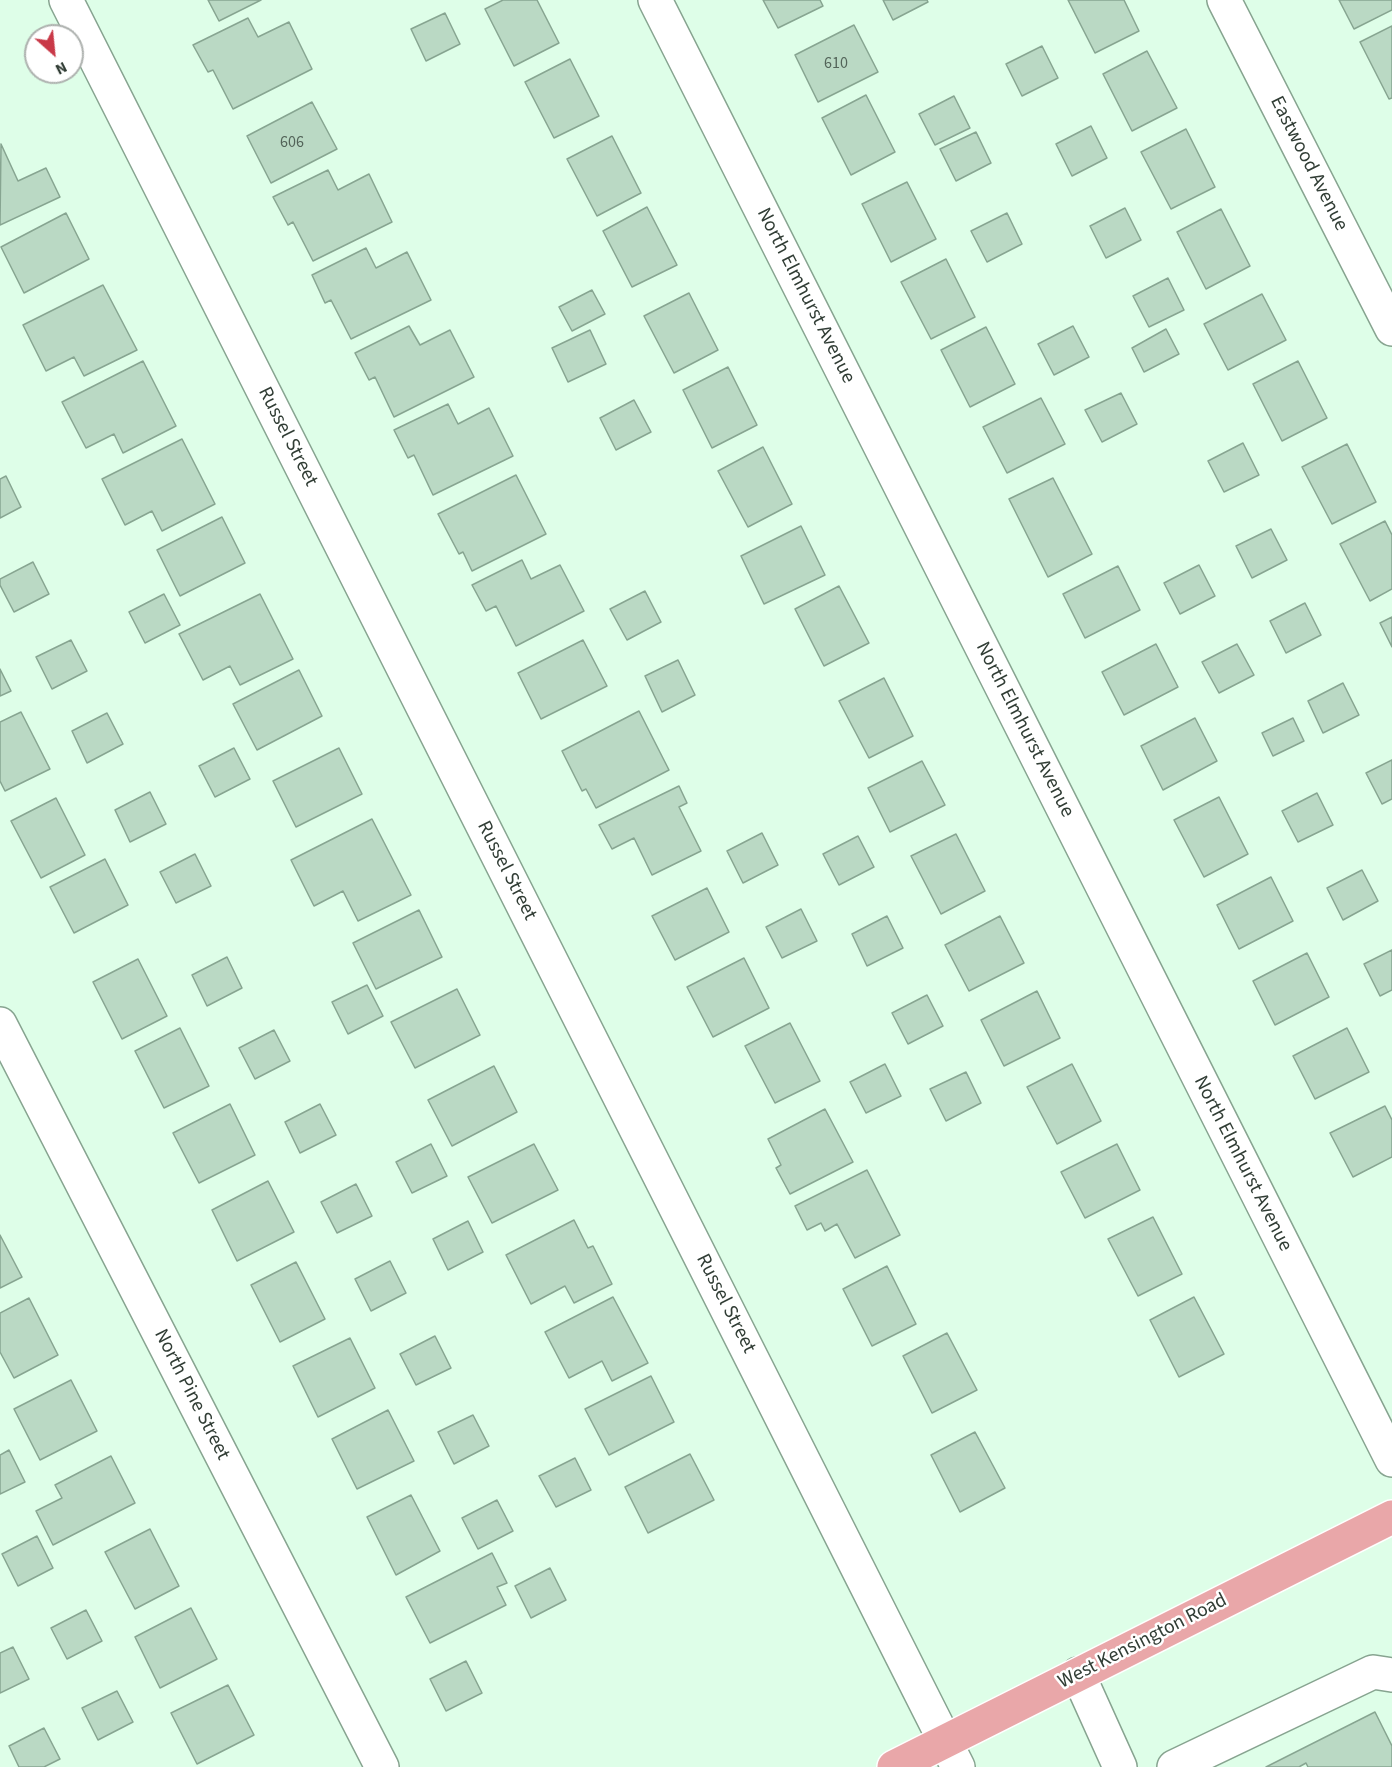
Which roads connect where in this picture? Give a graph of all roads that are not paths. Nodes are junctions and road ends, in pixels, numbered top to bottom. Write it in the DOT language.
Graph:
graph roads {
  1 [pos="66,0"];
  2 [pos="655,0"];
  3 [pos="1224,0"];
  4 [pos="1392,329"];
  5 [pos="0,1024"];
  6 [pos="1392,1460"];
  7 [pos="1392,1517"];
  8 [pos="1078,1674"];
  9 [pos="1392,1675"];
  10 [pos="952,1754"];
  11 [pos="382,1767"];
  12 [pos="894,1767"];
  13 [pos="1120,1767"];
  14 [pos="1174,1767"];
  1 -- 10 [label="street, Russel Street"];
  2 -- 6 [label="street, North Elmhurst Avenue"];
  3 -- 4 [label="street, Eastwood Avenue"];
  5 -- 11 [label="street, North Pine Street"];
  7 -- 8 [label="main road, West Kensington Road"];
  8 -- 10 [label="main road, West Kensington Road"];
  8 -- 13 [label="street"];
  9 -- 14 [label="street"];
  10 -- 12 [label="main road, West Kensington Road"];
}
